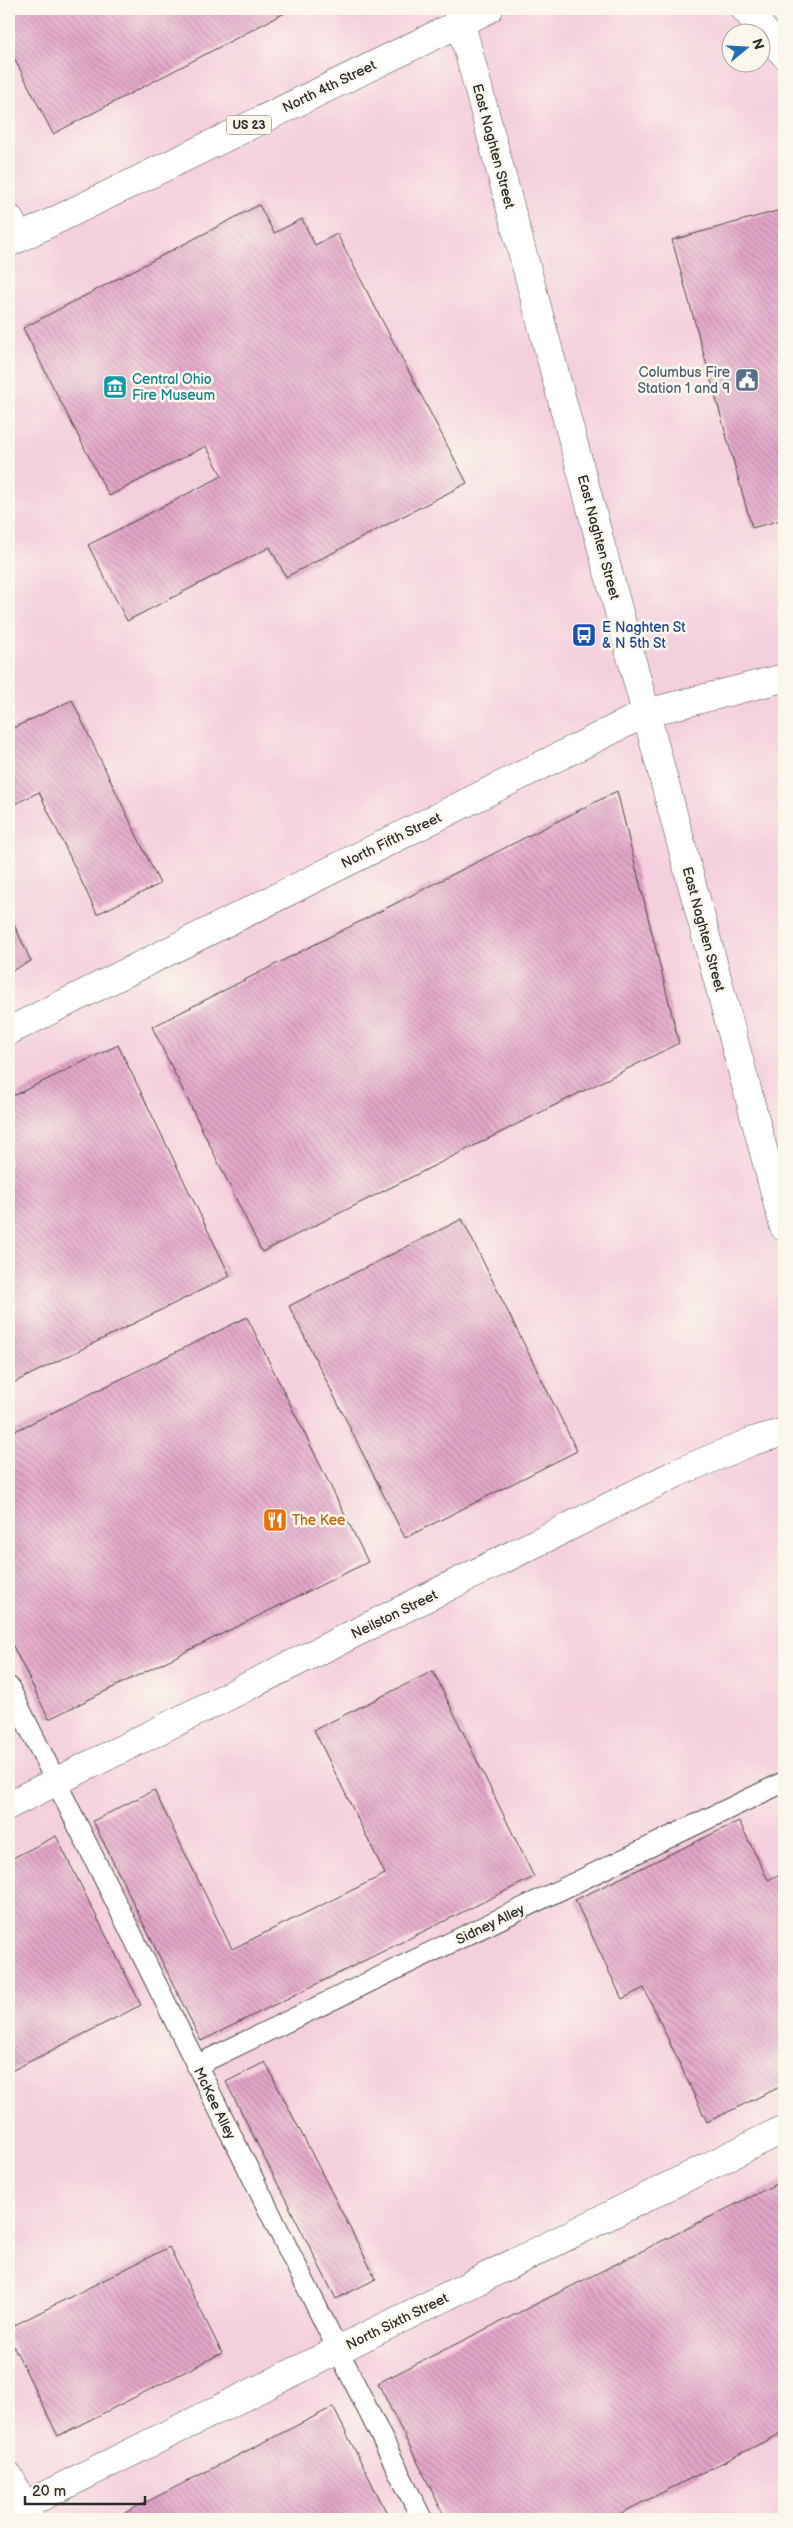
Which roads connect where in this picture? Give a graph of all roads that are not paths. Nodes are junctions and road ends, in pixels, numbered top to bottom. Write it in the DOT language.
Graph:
graph roads {
  1 [pos="489,9"];
  2 [pos="746,9"];
  3 [pos="459,15"];
  4 [pos="784,54"];
  5 [pos="12,233"];
  6 [pos="784,678"];
  7 [pos="646,713"];
  8 [pos="9,1031"];
  9 [pos="784,1227"];
  10 [pos="784,1432"];
  11 [pos="9,1686"];
  12 [pos="56,1782"];
  13 [pos="784,1782"];
  14 [pos="9,1805"];
  15 [pos="197,2065"];
  16 [pos="784,2129"];
  17 [pos="338,2350"];
  18 [pos="9,2476"];
  19 [pos="21,2513"];
  20 [pos="422,2519"];
  1 -- 3 [label="street, North 4th Street / US 23"];
  2 -- 4 [label="street"];
  3 -- 5 [label="street, North 4th Street / US 23"];
  3 -- 7 [label="street, East Naghten Street"];
  6 -- 7 [label="street, North Fifth Street"];
  7 -- 8 [label="street, North Fifth Street"];
  7 -- 9 [label="street, East Naghten Street"];
  10 -- 12 [label="street, Neilston Street"];
  11 -- 12 [label="lane, McKee Alley"];
  12 -- 14 [label="street, Neilston Street"];
  12 -- 15 [label="lane, McKee Alley"];
  13 -- 15 [label="lane, Sidney Alley"];
  15 -- 17 [label="lane, McKee Alley"];
  16 -- 17 [label="street, North Sixth Street"];
  17 -- 19 [label="street, North Sixth Street"];
  17 -- 20 [label="lane, McKee Alley"];
  18 -- 19 [label="street"];
}
